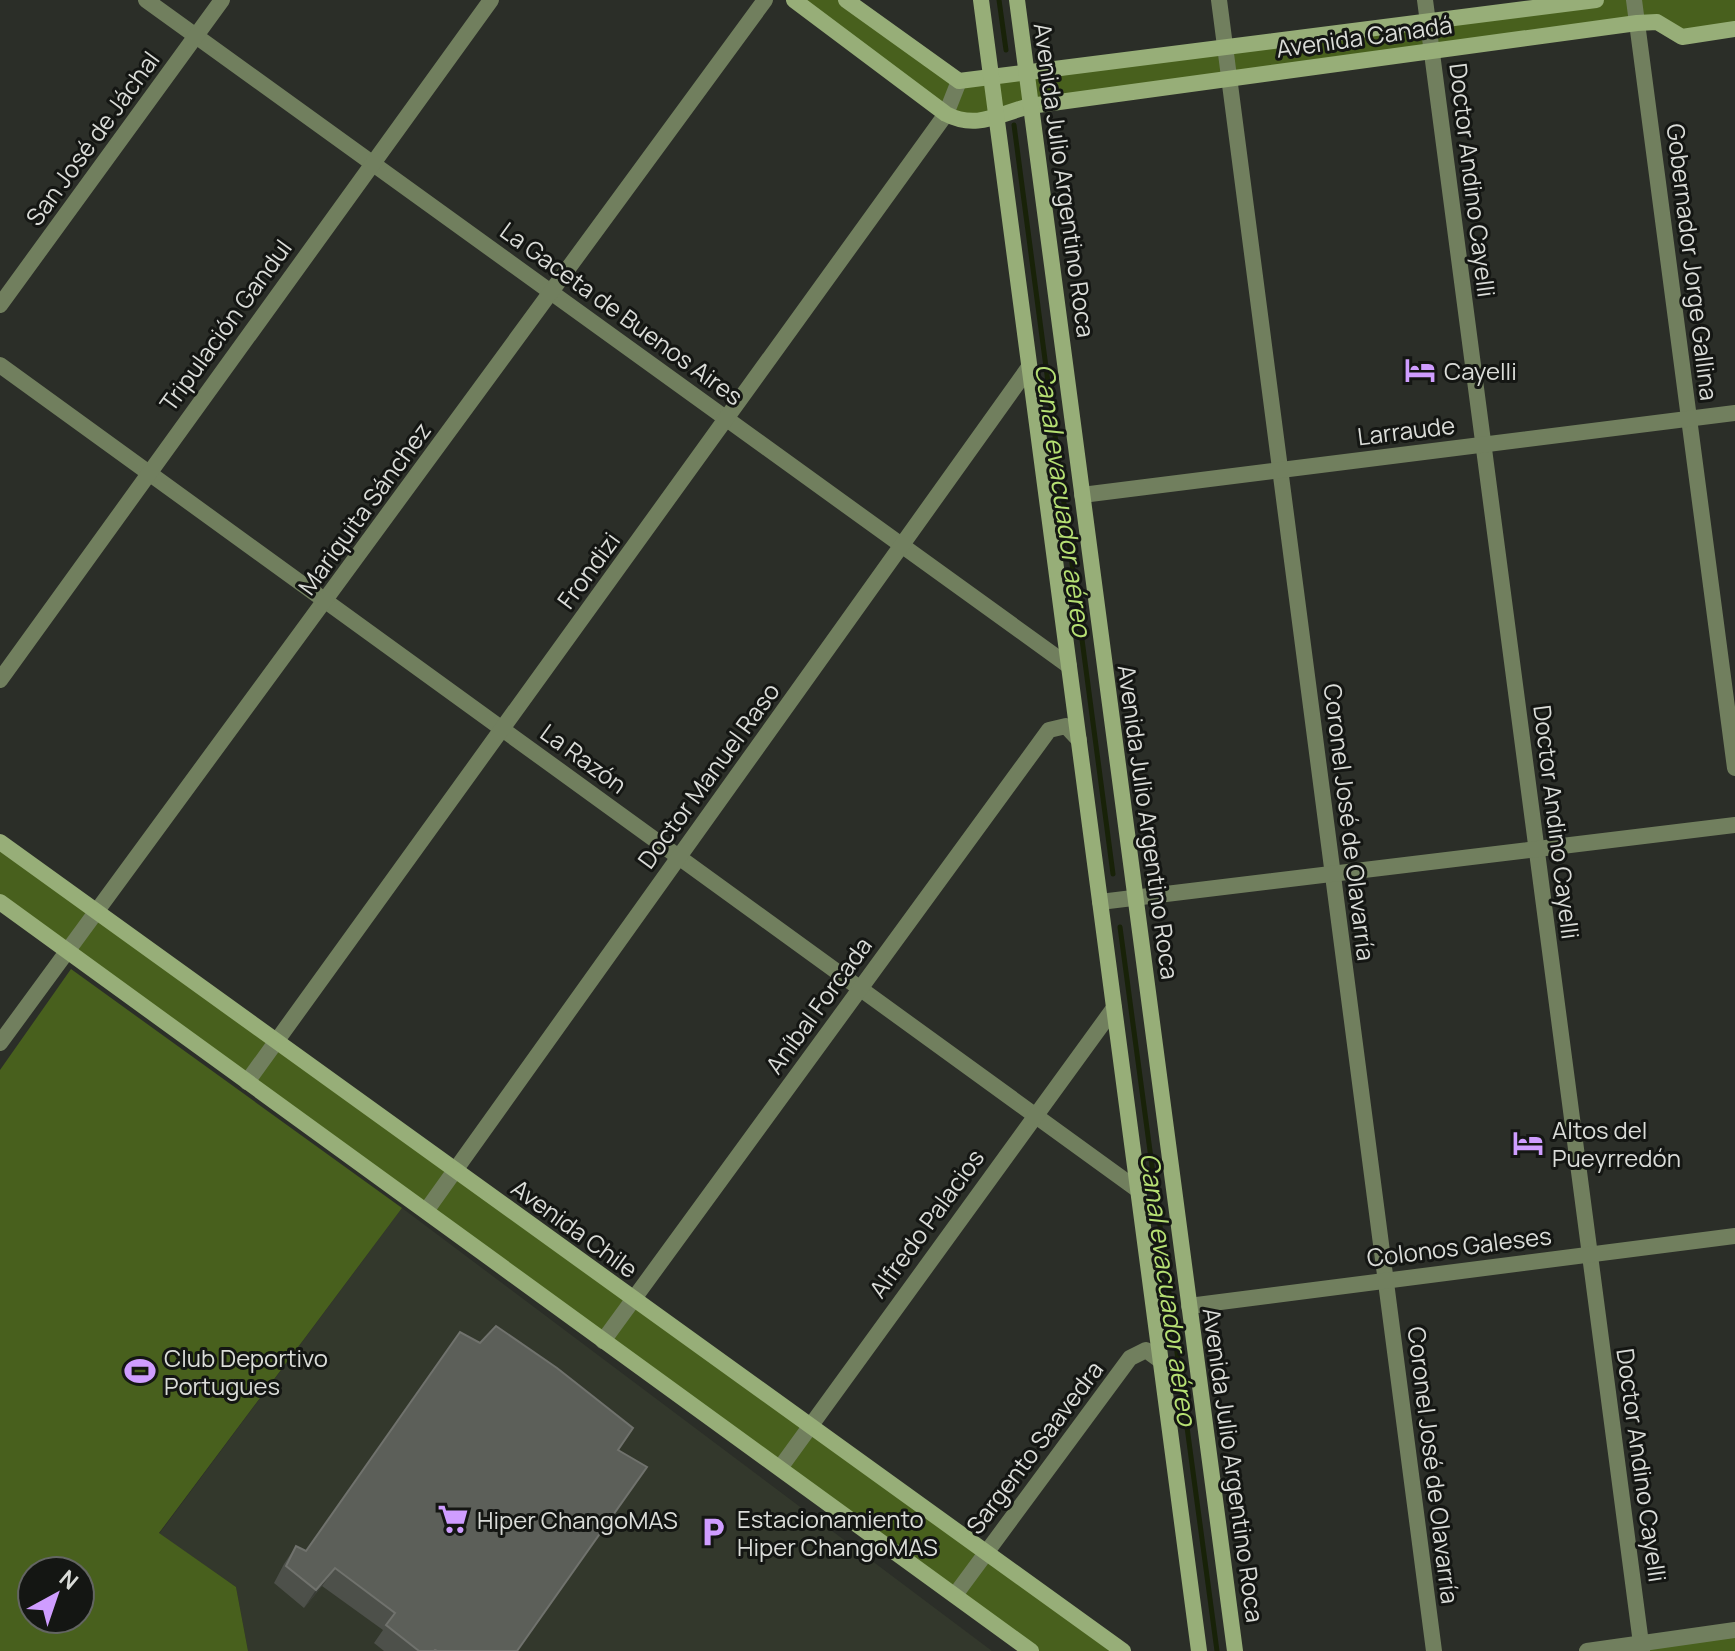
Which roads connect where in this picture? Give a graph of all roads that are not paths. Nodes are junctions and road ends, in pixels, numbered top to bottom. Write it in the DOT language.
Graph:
graph roads {
  1 [pos="146,0"];
  2 [pos="222,0"];
  3 [pos="491,0"];
  4 [pos="765,0"];
  5 [pos="794,0"];
  6 [pos="846,0"];
  7 [pos="981,0"];
  8 [pos="1017,0"];
  9 [pos="1219,0"];
  10 [pos="1425,0"];
  11 [pos="1596,0"];
  12 [pos="1634,0"];
  13 [pos="1427,19"];
  14 [pos="1637,23"];
  15 [pos="1735,29"];
  16 [pos="196,36"];
  17 [pos="1225,47"];
  18 [pos="1432,50"];
  19 [pos="1026,73"];
  20 [pos="991,78"];
  21 [pos="1229,78"];
  22 [pos="959,81"];
  23 [pos="1030,106"];
  24 [pos="946,114"];
  25 [pos="996,115"];
  26 [pos="371,163"];
  27 [pos="552,291"];
  28 [pos="0,305"];
  29 [pos="0,365"];
  30 [pos="1029,367"];
  31 [pos="1735,413"];
  32 [pos="725,419"];
  33 [pos="1689,419"];
  34 [pos="1483,445"];
  35 [pos="1280,470"];
  36 [pos="148,472"];
  37 [pos="1082,495"];
  38 [pos="901,546"];
  39 [pos="327,599"];
  40 [pos="1069,666"];
  41 [pos="0,680"];
  42 [pos="503,729"];
  43 [pos="1079,740"];
  44 [pos="1735,768"];
  45 [pos="1735,825"];
  46 [pos="0,842"];
  47 [pos="1536,849"];
  48 [pos="679,856"];
  49 [pos="1333,875"];
  50 [pos="1135,899"];
  51 [pos="0,902"];
  52 [pos="1100,902"];
  53 [pos="98,912"];
  54 [pos="69,951"];
  55 [pos="860,987"];
  56 [pos="1114,1008"];
  57 [pos="276,1042"];
  58 [pos="0,1043"];
  59 [pos="247,1082"];
  60 [pos="1034,1115"];
  61 [pos="455,1171"];
  62 [pos="1138,1190"];
  63 [pos="426,1211"];
  64 [pos="1735,1236"];
  65 [pos="1590,1254"];
  66 [pos="1386,1280"];
  67 [pos="633,1299"];
  68 [pos="1189,1306"];
  69 [pos="603,1341"];
  70 [pos="1161,1361"];
  71 [pos="809,1427"];
  72 [pos="780,1468"];
  73 [pos="986,1553"];
  74 [pos="955,1595"];
  75 [pos="1735,1630"];
  76 [pos="1642,1647"];
  77 [pos="1031,1651"];
  78 [pos="1123,1651"];
  79 [pos="1199,1651"];
  80 [pos="1235,1651"];
  81 [pos="1434,1651"];
  82 [pos="1587,1651"];
  1 -- 16 [label="street, La Gaceta de Buenos Aires"];
  2 -- 16 [label="street, San José de Jáchal"];
  3 -- 26 [label="street, Tripulación Gandul"];
  4 -- 27 [label="street, Mariquita Sánchez"];
  5 -- 24 [label="main road"];
  6 -- 22 [label="main road"];
  7 -- 20 [label="main road"];
  8 -- 19 [label="main road, Avenida Julio Argentino Roca"];
  9 -- 17 [label="street, Coronel José de Olavarría"];
  10 -- 13 [label="street, Doctor Andino Cayelli"];
  11 -- 13 [label="main road, Avenida Canadá"];
  12 -- 14 [label="street, Gobernador Jorge Gallina"];
  13 -- 17 [label="main road, Avenida Canadá"];
  13 -- 18 [label="street, Doctor Andino Cayelli"];
  14 -- 15 [label="main road, Avenida Canadá"];
  14 -- 18 [label="main road, Avenida Canadá"];
  14 -- 33 [label="street, Gobernador Jorge Gallina"];
  16 -- 26 [label="street, La Gaceta de Buenos Aires"];
  16 -- 28 [label="street, San José de Jáchal"];
  17 -- 19 [label="main road, Avenida Canadá"];
  17 -- 21 [label="street, Coronel José de Olavarría"];
  18 -- 21 [label="main road, Avenida Canadá"];
  18 -- 34 [label="street, Doctor Andino Cayelli"];
  19 -- 20 [label="main road, Avenida Canadá"];
  19 -- 23 [label="main road, Avenida Julio Argentino Roca"];
  20 -- 22 [label="main road, Avenida Canadá"];
  20 -- 25 [label="main road"];
  21 -- 23 [label="main road, Avenida Canadá"];
  21 -- 35 [label="street, Coronel José de Olavarría"];
  22 -- 24 [label="street, Frondizi"];
  23 -- 25 [label="main road, Avenida Canadá"];
  23 -- 37 [label="main road, Avenida Julio Argentino Roca"];
  24 -- 25 [label="main road, Avenida Canadá"];
  24 -- 32 [label="street, Frondizi"];
  25 -- 30 [label="main road"];
  26 -- 27 [label="street, La Gaceta de Buenos Aires"];
  26 -- 36 [label="street, Tripulación Gandul"];
  27 -- 32 [label="street, La Gaceta de Buenos Aires"];
  27 -- 39 [label="street, Mariquita Sánchez"];
  29 -- 36 [label="street, La Razón"];
  30 -- 38 [label="street, Doctor Manuel Raso"];
  30 -- 40 [label="main road"];
  31 -- 33 [label="street, Larraude"];
  32 -- 38 [label="street, La Gaceta de Buenos Aires"];
  32 -- 42 [label="street, Frondizi"];
  33 -- 34 [label="street, Larraude"];
  33 -- 44 [label="street, Gobernador Jorge Gallina"];
  34 -- 35 [label="street, Larraude"];
  34 -- 47 [label="street, Doctor Andino Cayelli"];
  35 -- 37 [label="street, Larraude"];
  35 -- 49 [label="street, Coronel José de Olavarría"];
  36 -- 39 [label="street, La Razón"];
  36 -- 41 [label="street, Tripulación Gandul"];
  37 -- 50 [label="main road, Avenida Julio Argentino Roca"];
  38 -- 40 [label="street, La Gaceta de Buenos Aires"];
  38 -- 48 [label="street, Doctor Manuel Raso"];
  39 -- 42 [label="street, La Razón"];
  39 -- 53 [label="street, Mariquita Sánchez"];
  40 -- 43 [label="main road"];
  42 -- 48 [label="street, La Razón"];
  42 -- 57 [label="street, Frondizi"];
  43 -- 52 [label="main road"];
  43 -- 55 [label="street, Aníbal Forcada"];
  45 -- 47 [label="street"];
  46 -- 53 [label="main road, Avenida Chile"];
  47 -- 49 [label="street"];
  47 -- 65 [label="street, Doctor Andino Cayelli"];
  48 -- 55 [label="street, La Razón"];
  48 -- 61 [label="street, Doctor Manuel Raso"];
  49 -- 50 [label="street"];
  49 -- 66 [label="street, Coronel José de Olavarría"];
  50 -- 52 [label="street"];
  50 -- 68 [label="main road, Avenida Julio Argentino Roca"];
  51 -- 54 [label="main road"];
  52 -- 56 [label="main road"];
  53 -- 54 [label="street, Mariquita Sánchez"];
  53 -- 57 [label="main road, Avenida Chile"];
  54 -- 58 [label="street, Mariquita Sánchez"];
  54 -- 59 [label="main road"];
  55 -- 60 [label="street, La Razón"];
  55 -- 67 [label="street, Aníbal Forcada"];
  56 -- 60 [label="street, Alfredo Palacios"];
  56 -- 62 [label="main road"];
  57 -- 59 [label="street, Frondizi"];
  57 -- 61 [label="main road, Avenida Chile"];
  59 -- 63 [label="main road"];
  60 -- 62 [label="street, La Razón"];
  60 -- 71 [label="street, Alfredo Palacios"];
  61 -- 63 [label="street, Doctor Manuel Raso"];
  61 -- 67 [label="main road, Avenida Chile"];
  62 -- 70 [label="main road"];
  63 -- 69 [label="main road"];
  64 -- 65 [label="street, Colonos Galeses"];
  65 -- 66 [label="street, Colonos Galeses"];
  65 -- 76 [label="street, Doctor Andino Cayelli"];
  66 -- 68 [label="street, Colonos Galeses"];
  66 -- 81 [label="street, Coronel José de Olavarría"];
  67 -- 69 [label="street, Aníbal Forcada"];
  67 -- 71 [label="main road, Avenida Chile"];
  68 -- 80 [label="main road, Avenida Julio Argentino Roca"];
  69 -- 72 [label="main road"];
  70 -- 73 [label="street, Sargento Saavedra"];
  70 -- 79 [label="main road"];
  71 -- 72 [label="street, Alfredo Palacios"];
  71 -- 73 [label="main road, Avenida Chile"];
  72 -- 74 [label="main road"];
  73 -- 74 [label="street, Sargento Saavedra"];
  73 -- 78 [label="main road, Avenida Chile"];
  74 -- 77 [label="main road"];
  75 -- 76 [label="street"];
  76 -- 82 [label="street"];
}
